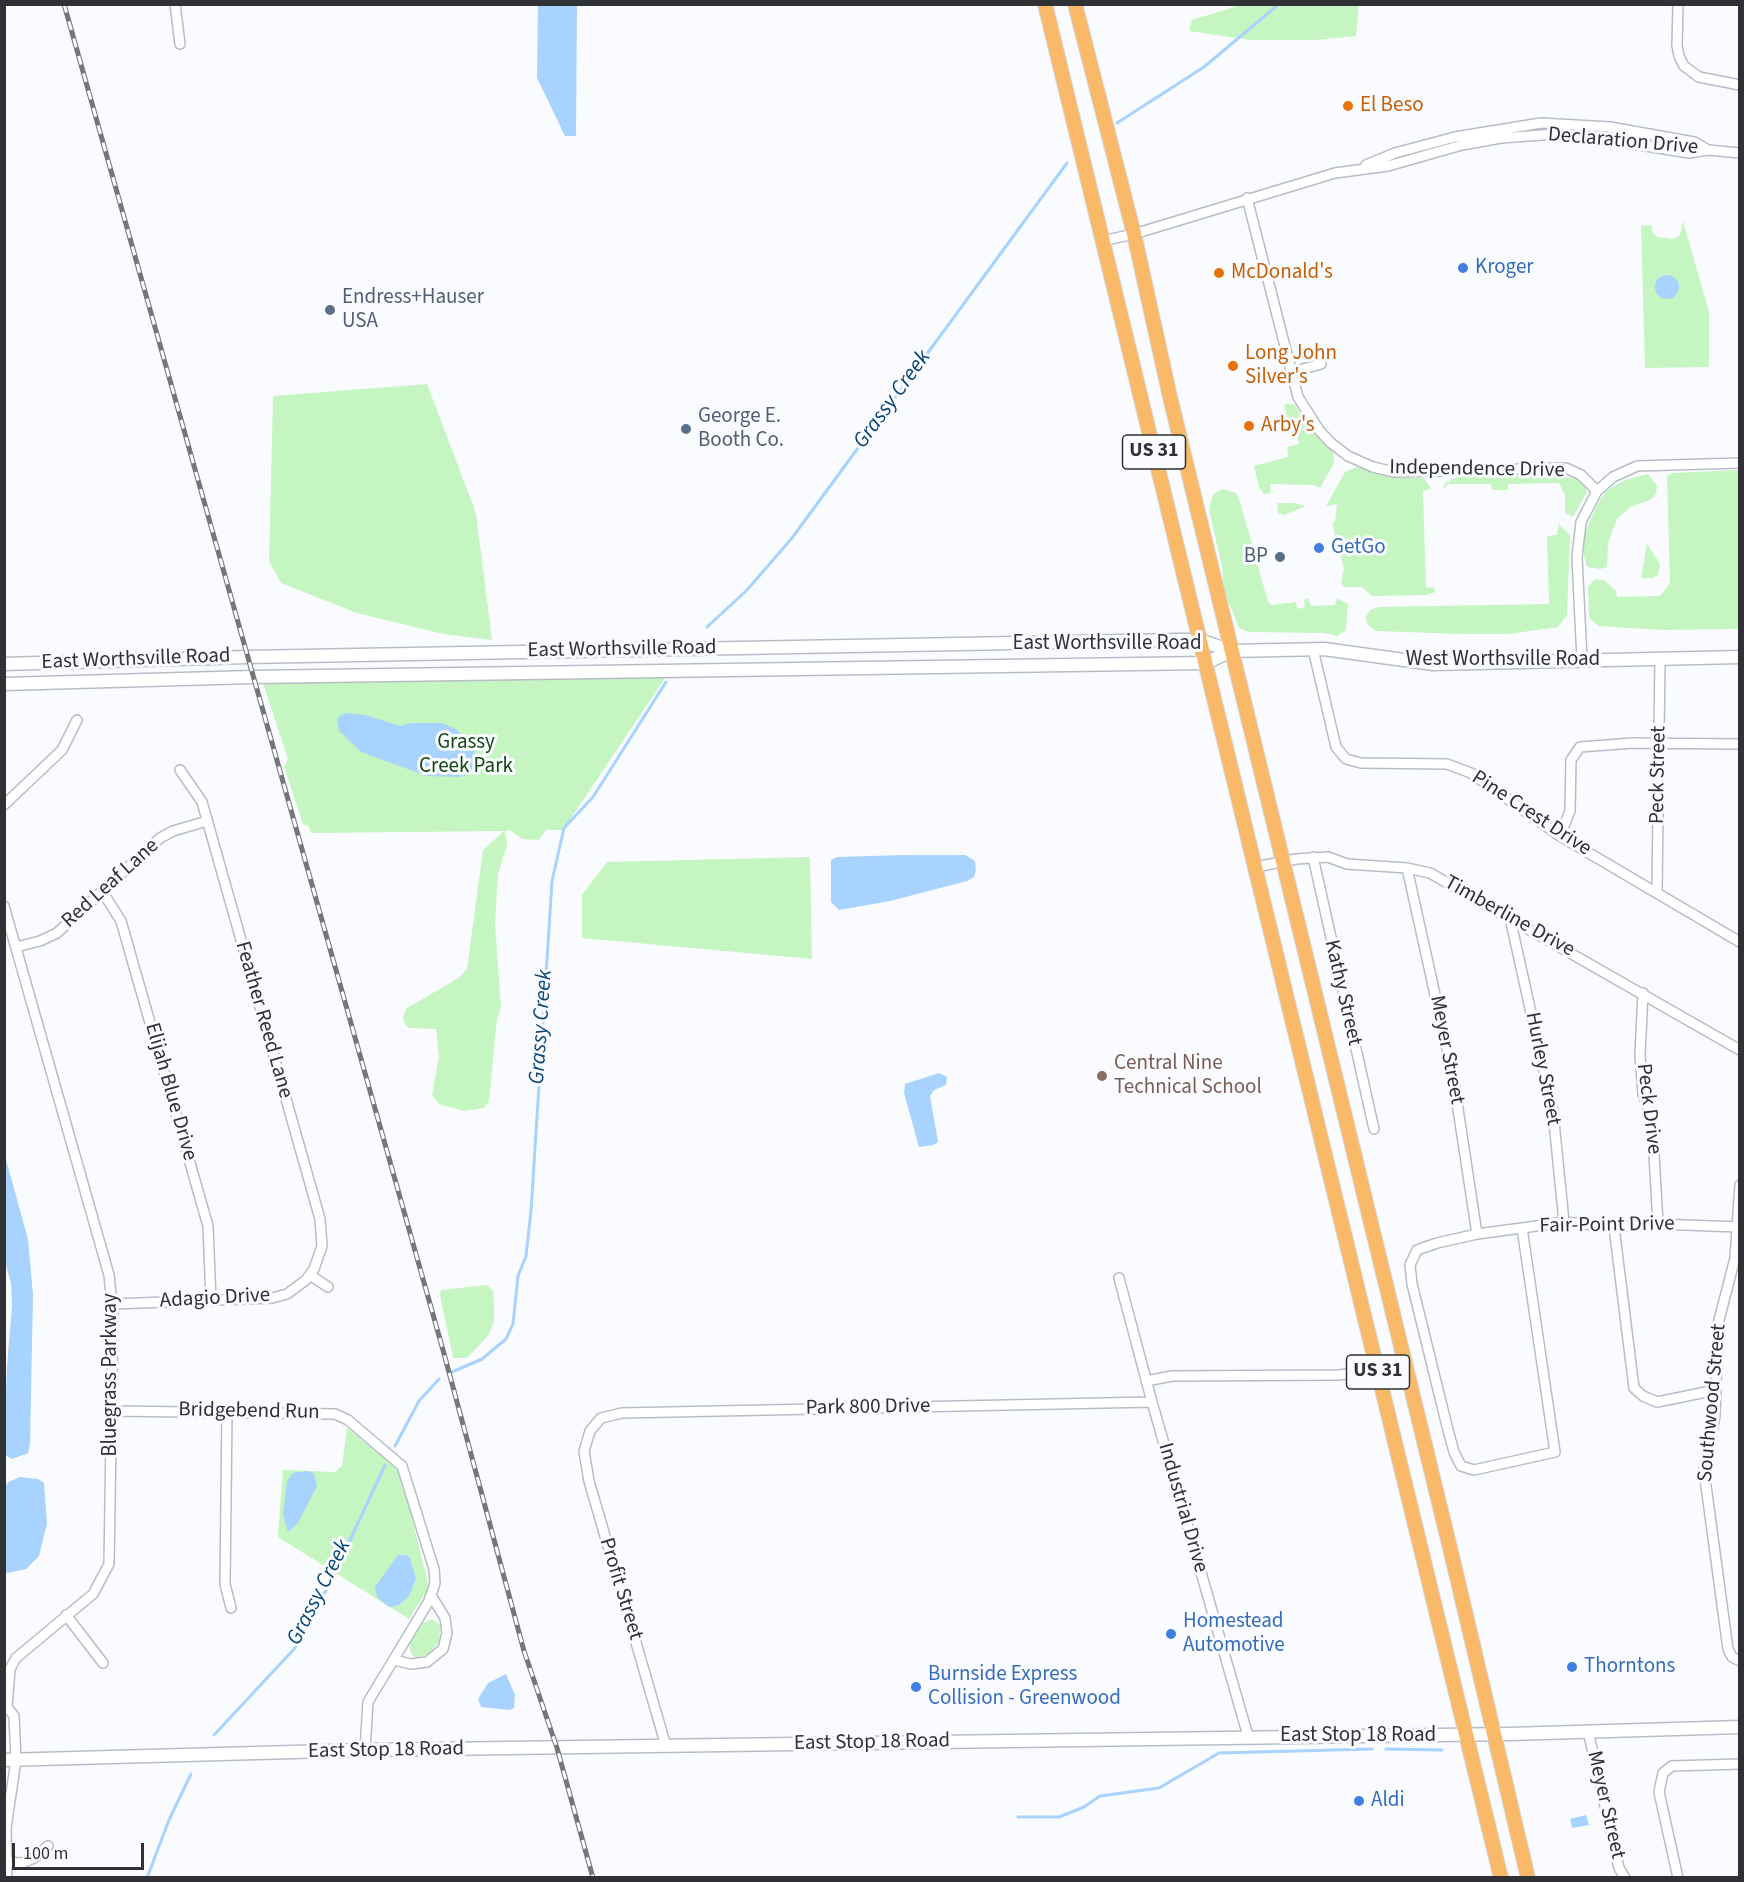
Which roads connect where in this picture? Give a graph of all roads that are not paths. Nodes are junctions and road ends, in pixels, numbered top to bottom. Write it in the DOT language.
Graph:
graph roads {
  1 [pos="175,4"];
  2 [pos="1045,4"];
  3 [pos="1075,4"];
  4 [pos="1678,4"];
  5 [pos="180,44"];
  6 [pos="1740,85"];
  7 [pos="1740,153"];
  8 [pos="1247,198"];
  9 [pos="1134,234"];
  10 [pos="1102,241"];
  11 [pos="1321,364"];
  12 [pos="1292,372"];
  13 [pos="1740,463"];
  14 [pos="1597,491"];
  15 [pos="1200,640"];
  16 [pos="1313,649"];
  17 [pos="1231,651"];
  18 [pos="1740,657"];
  19 [pos="1660,659"];
  20 [pos="1582,660"];
  21 [pos="1206,663"];
  22 [pos="4,664"];
  23 [pos="4,684"];
  24 [pos="77,720"];
  25 [pos="1660,743"];
  26 [pos="1740,744"];
  27 [pos="180,770"];
  28 [pos="4,805"];
  29 [pos="207,821"];
  30 [pos="1560,836"];
  31 [pos="1312,857"];
  32 [pos="1283,862"];
  33 [pos="1256,867"];
  34 [pos="1407,868"];
  35 [pos="102,891"];
  36 [pos="1657,891"];
  37 [pos="4,906"];
  38 [pos="1510,918"];
  39 [pos="1740,942"];
  40 [pos="16,947"];
  41 [pos="1643,993"];
  42 [pos="1740,1050"];
  43 [pos="1374,1129"];
  44 [pos="1740,1185"];
  45 [pos="1564,1222"];
  46 [pos="1658,1224"];
  47 [pos="1614,1227"];
  48 [pos="1738,1227"];
  49 [pos="1522,1228"];
  50 [pos="1477,1234"];
  51 [pos="310,1275"];
  52 [pos="1119,1278"];
  53 [pos="328,1287"];
  54 [pos="211,1300"];
  55 [pos="113,1304"];
  56 [pos="1377,1371"];
  57 [pos="1146,1381"];
  58 [pos="1716,1390"];
  59 [pos="1152,1402"];
  60 [pos="112,1411"];
  61 [pos="227,1412"];
  62 [pos="590,1431"];
  63 [pos="432,1597"];
  64 [pos="231,1608"];
  65 [pos="66,1615"];
  66 [pos="1736,1659"];
  67 [pos="394,1660"];
  68 [pos="103,1663"];
  69 [pos="6,1709"];
  70 [pos="1740,1727"];
  71 [pos="1588,1731"];
  72 [pos="1467,1735"];
  73 [pos="1495,1735"];
  74 [pos="1248,1736"];
  75 [pos="666,1746"];
  76 [pos="364,1750"];
  77 [pos="10,1760"];
  78 [pos="1740,1764"];
  79 [pos="5,1826"];
  80 [pos="48,1846"];
  81 [pos="7,1862"];
  82 [pos="7,1878"];
  83 [pos="1501,1878"];
  84 [pos="1528,1878"];
  85 [pos="1625,1878"];
  86 [pos="1678,1878"];
  1 -- 5 [label="street"];
  2 -- 10 [label="main road, US 31"];
  3 -- 9 [label="main road, US 31"];
  4 -- 6 [label="street"];
  7 -- 8 [label="street, Declaration Drive"];
  8 -- 9 [label="street, Declaration Drive"];
  8 -- 12 [label="street, Independence Drive"];
  9 -- 10 [label="street, Declaration Drive"];
  9 -- 17 [label="main road, US 31"];
  10 -- 15 [label="main road, US 31"];
  11 -- 12 [label="street"];
  12 -- 14 [label="street, Independence Drive"];
  13 -- 14 [label="street"];
  14 -- 20 [label="street"];
  15 -- 17 [label="main road, East Worthsville Road"];
  15 -- 21 [label="main road, US 31"];
  15 -- 22 [label="main road, East Worthsville Road"];
  16 -- 17 [label="main road, West Worthsville Road"];
  16 -- 20 [label="main road, West Worthsville Road"];
  16 -- 30 [label="street, Pine Crest Drive"];
  17 -- 21 [label="main road, East Worthsville Road"];
  17 -- 32 [label="main road, US 31"];
  18 -- 19 [label="main road, West Worthsville Road"];
  19 -- 20 [label="main road, West Worthsville Road"];
  19 -- 25 [label="street, Peck Street"];
  21 -- 23 [label="main road, East Worthsville Road"];
  21 -- 33 [label="main road, US 31"];
  24 -- 28 [label="street"];
  25 -- 26 [label="street"];
  25 -- 30 [label="street"];
  25 -- 36 [label="street, Peck Street"];
  27 -- 29 [label="street, Feather Reed Lane"];
  29 -- 35 [label="street, Red Leaf Lane"];
  29 -- 51 [label="street, Feather Reed Lane"];
  30 -- 36 [label="street, Pine Crest Drive"];
  31 -- 32 [label="street, Timberline Drive"];
  31 -- 34 [label="street, Timberline Drive"];
  31 -- 43 [label="street, Kathy Street"];
  32 -- 33 [label="street, Timberline Drive"];
  32 -- 73 [label="main road, US 31"];
  33 -- 56 [label="main road, US 31"];
  34 -- 38 [label="street, Timberline Drive"];
  34 -- 50 [label="street, Meyer Street"];
  35 -- 40 [label="street, Red Leaf Lane"];
  35 -- 54 [label="street, Elijah Blue Drive"];
  36 -- 39 [label="street, Pine Crest Drive"];
  37 -- 40 [label="street, Bluegrass Parkway"];
  38 -- 41 [label="street, Timberline Drive"];
  38 -- 45 [label="street, Hurley Street"];
  40 -- 55 [label="street, Bluegrass Parkway"];
  41 -- 42 [label="street, Timberline Drive"];
  41 -- 46 [label="street, Peck Drive"];
  44 -- 48 [label="street, Southwood Street"];
  45 -- 47 [label="street, Fair-Point Drive"];
  45 -- 49 [label="street, Fair-Point Drive"];
  46 -- 47 [label="street, Fair-Point Drive"];
  46 -- 48 [label="street, Fair-Point Drive"];
  47 -- 58 [label="street"];
  48 -- 58 [label="street, Southwood Street"];
  49 -- 50 [label="street, Fair-Point Drive"];
  49 -- 50 [label="street"];
  51 -- 53 [label="street"];
  51 -- 54 [label="street, Adagio Drive"];
  52 -- 57 [label="street, Industrial Drive"];
  54 -- 55 [label="street, Adagio Drive"];
  55 -- 60 [label="street, Bluegrass Parkway"];
  56 -- 57 [label="street"];
  56 -- 72 [label="main road, US 31"];
  57 -- 59 [label="street, Industrial Drive"];
  58 -- 66 [label="street, Southwood Street"];
  59 -- 62 [label="street, Park 800 Drive"];
  59 -- 74 [label="street, Industrial Drive"];
  60 -- 61 [label="street, Bridgebend Run"];
  60 -- 65 [label="street, Bluegrass Parkway"];
  61 -- 63 [label="street, Bridgebend Run"];
  61 -- 64 [label="street"];
  62 -- 75 [label="street, Profit Street"];
  63 -- 67 [label="street"];
  63 -- 67 [label="street"];
  65 -- 68 [label="street"];
  65 -- 69 [label="street, Bluegrass Parkway"];
  67 -- 76 [label="street"];
  69 -- 77 [label="street, Bluegrass Parkway"];
  70 -- 71 [label="main road, East Stop 18 Road"];
  71 -- 73 [label="main road, East Stop 18 Road"];
  71 -- 85 [label="street, Meyer Street"];
  72 -- 73 [label="main road, East Stop 18 Road"];
  72 -- 74 [label="main road, East Stop 18 Road"];
  72 -- 83 [label="main road, US 31"];
  73 -- 84 [label="main road, US 31"];
  74 -- 75 [label="main road, East Stop 18 Road"];
  75 -- 76 [label="main road, East Stop 18 Road"];
  76 -- 77 [label="main road, East Stop 18 Road"];
  77 -- 79 [label="street, Bluegrass Parkway"];
  78 -- 86 [label="street"];
  79 -- 81 [label="street, Bluegrass Parkway"];
  80 -- 81 [label="street"];
  81 -- 82 [label="street, Bluegrass Parkway"];
}
